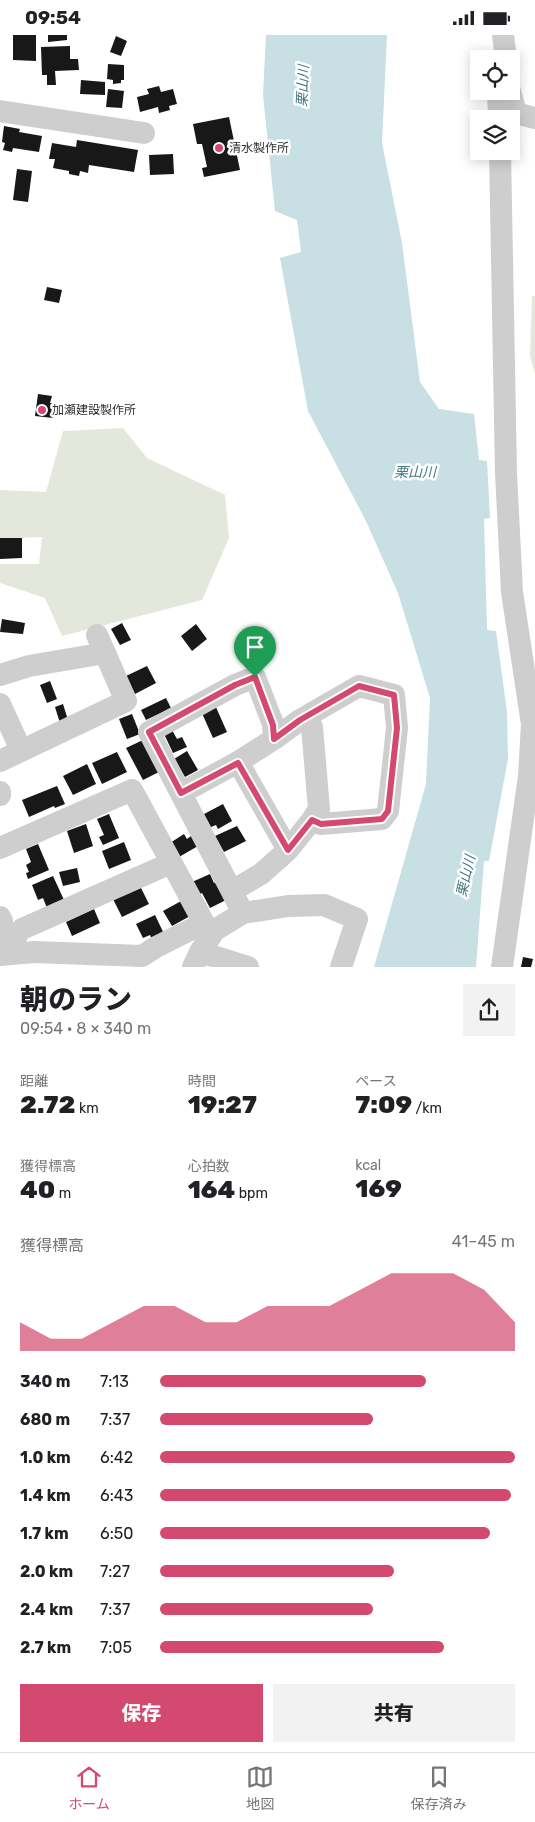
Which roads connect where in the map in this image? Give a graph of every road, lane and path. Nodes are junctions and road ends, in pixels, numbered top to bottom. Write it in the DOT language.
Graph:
graph roads {
  1 [pos="497,35"];
  2 [pos="503,35"];
  3 [pos="498,50"];
  4 [pos="505,50"];
  5 [pos="512,100"];
  6 [pos="0,111"];
  7 [pos="535,118"];
  8 [pos="144,133"];
  9 [pos="500,160"];
  10 [pos="0,675"];
  11 [pos="0,703"];
  12 [pos="307,716"];
  13 [pos="274,739"];
  14 [pos="21,750"];
  15 [pos="0,761"];
  16 [pos="238,763"];
  17 [pos="0,792"];
  18 [pos="181,793"];
  19 [pos="0,795"];
  20 [pos="312,820"];
  21 [pos="0,848"];
  22 [pos="288,850"];
  23 [pos="171,863"];
  24 [pos="232,891"];
  25 [pos="243,913"];
  26 [pos="0,917"];
  27 [pos="0,930"];
  28 [pos="157,957"];
  29 [pos="197,959"];
  30 [pos="11,961"];
  31 [pos="248,967"];
  32 [pos="341,967"];
  33 [pos="502,967"];
  1 -- 3 [label="street"];
  2 -- 4 [label="street"];
  5 -- 7 [label="street"];
  6 -- 8 [label="street"];
  9 -- 33 [label="street"];
  10 -- 14 [label="street"];
  11 -- 14 [label="street"];
  12 -- 13 [label="street"];
  12 -- 20 [label="street"];
  12 -- 20 [label="street"];
  13 -- 16 [label="street"];
  13 -- 18 [label="street"];
  14 -- 15 [label="street"];
  16 -- 18 [label="street"];
  16 -- 22 [label="street"];
  17 -- 19 [label="street"];
  18 -- 24 [label="street"];
  20 -- 22 [label="street"];
  21 -- 23 [label="street"];
  22 -- 24 [label="street"];
  23 -- 28 [label="street"];
  23 -- 30 [label="street"];
  24 -- 25 [label="street"];
  25 -- 29 [label="street"];
  25 -- 32 [label="street"];
  26 -- 27 [label="street"];
  28 -- 30 [label="street"];
  29 -- 31 [label="street"];
}
